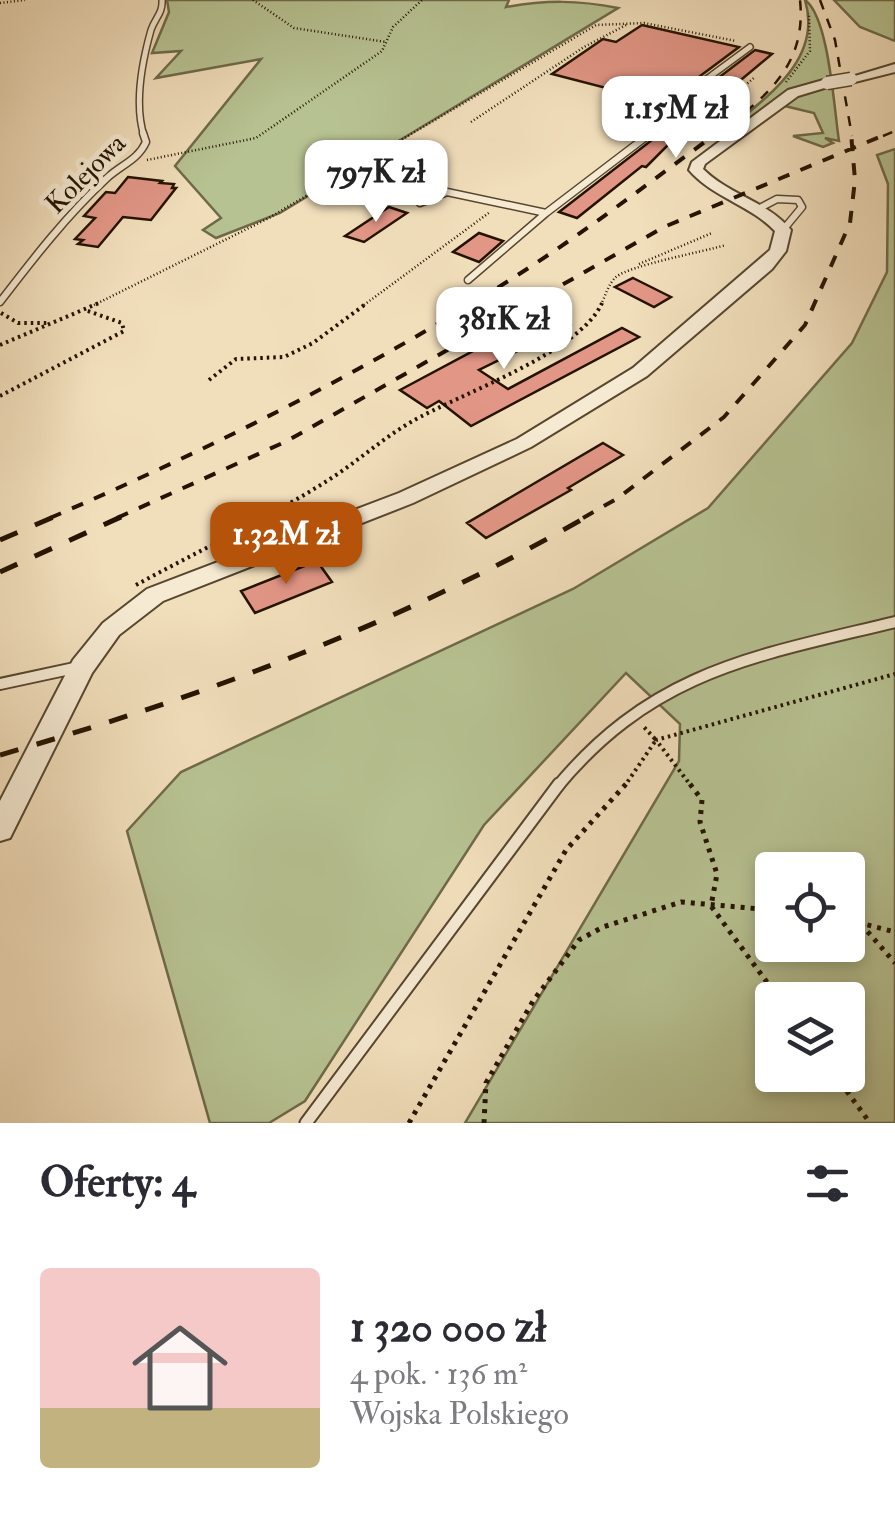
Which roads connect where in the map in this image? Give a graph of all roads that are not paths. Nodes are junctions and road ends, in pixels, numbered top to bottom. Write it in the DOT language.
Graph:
graph roads {
  1 [pos="162,0"];
  2 [pos="750,47"];
  3 [pos="895,68"];
  4 [pos="676,114"];
  5 [pos="740,132"];
  6 [pos="420,203"];
  7 [pos="758,209"];
  8 [pos="546,212"];
  9 [pos="783,230"];
  10 [pos="468,280"];
  11 [pos="0,302"];
  12 [pos="895,622"];
  13 [pos="82,666"];
  14 [pos="0,684"];
  15 [pos="0,829"];
  16 [pos="306,1123"];
  1 -- 11 [label="lane, Kolejowa"];
  2 -- 4 [label="lane"];
  3 -- 5 [label="street, bridge"];
  4 -- 5 [label="lane"];
  4 -- 8 [label="lane"];
  5 -- 7 [label="street"];
  6 -- 8 [label="lane"];
  7 -- 9 [label="street"];
  7 -- 9 [label="lane"];
  8 -- 10 [label="lane"];
  9 -- 13 [label="street"];
  12 -- 16 [label="lane"];
  13 -- 14 [label="lane"];
  13 -- 15 [label="street"];
}
